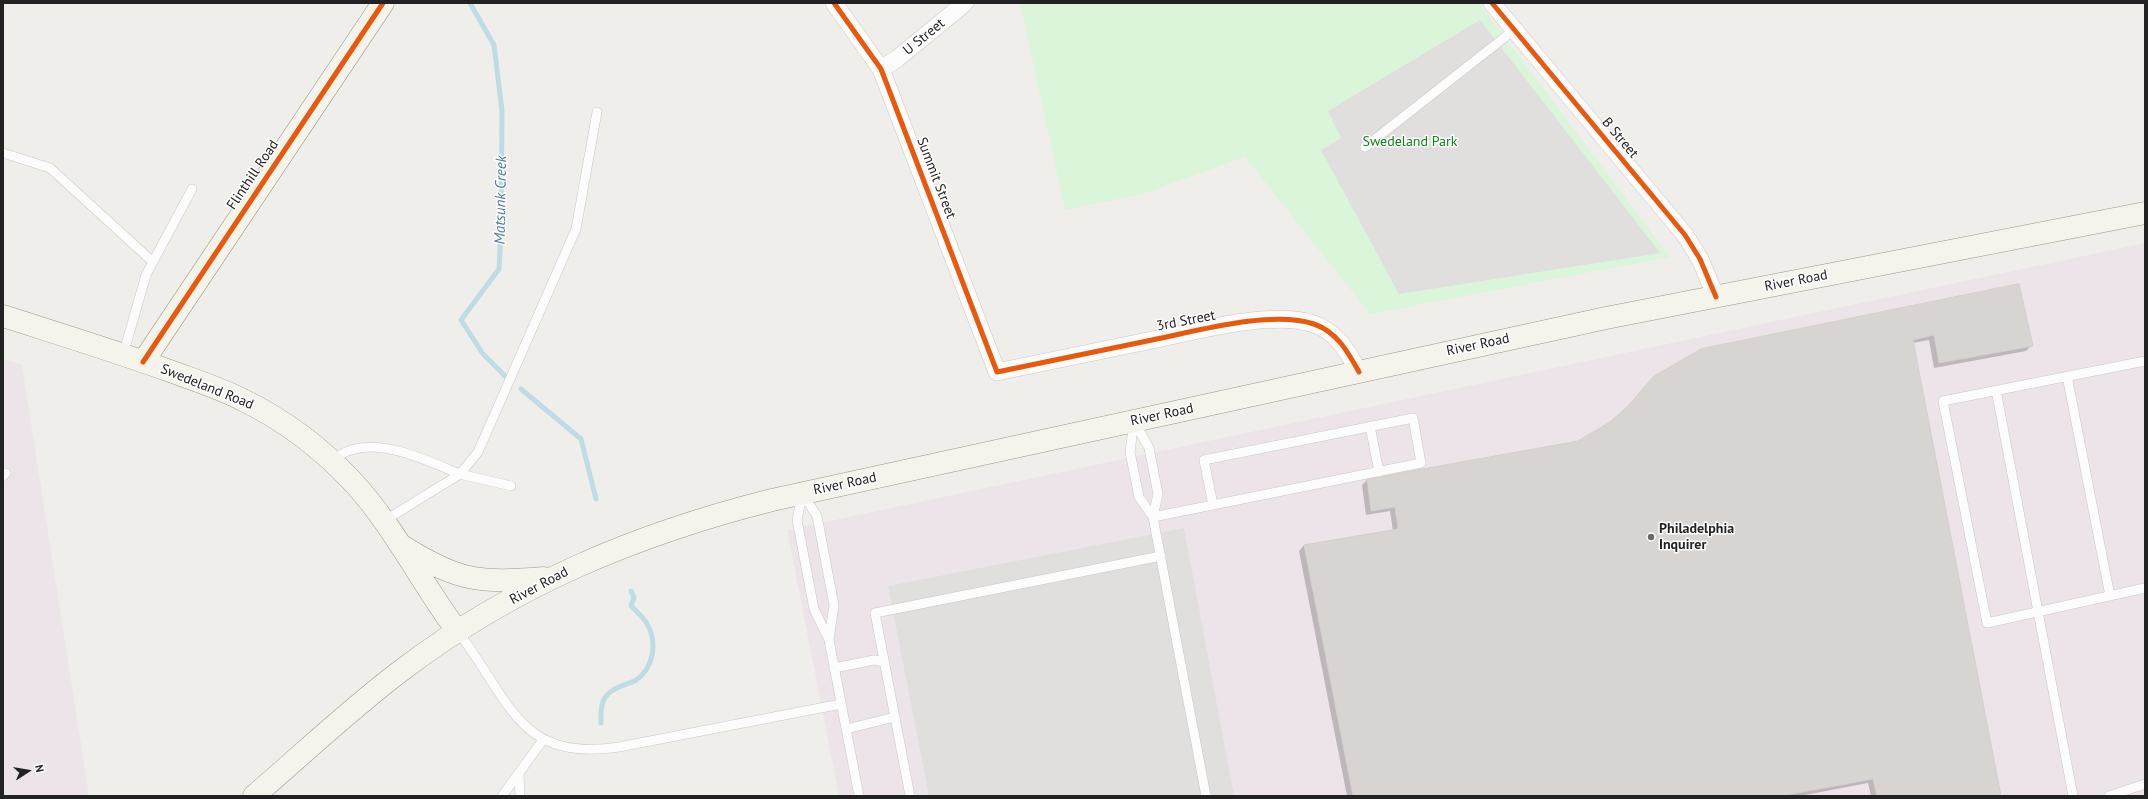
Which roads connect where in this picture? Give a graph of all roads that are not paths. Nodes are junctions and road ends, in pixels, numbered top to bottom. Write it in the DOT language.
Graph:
graph roads {
  1 [pos="383,3"];
  2 [pos="834,3"];
  3 [pos="965,3"];
  4 [pos="1492,3"];
  5 [pos="1514,30"];
  6 [pos="881,69"];
  7 [pos="598,112"];
  8 [pos="1365,147"];
  9 [pos="3,153"];
  10 [pos="192,189"];
  11 [pos="2145,213"];
  12 [pos="152,262"];
  13 [pos="1716,297"];
  14 [pos="3,316"];
  15 [pos="123,355"];
  16 [pos="144,362"];
  17 [pos="2145,362"];
  18 [pos="997,372"];
  19 [pos="1359,372"];
  20 [pos="2067,376"];
  21 [pos="1996,390"];
  22 [pos="1134,421"];
  23 [pos="1370,426"];
  24 [pos="331,460"];
  25 [pos="1380,472"];
  26 [pos="460,474"];
  27 [pos="511,486"];
  28 [pos="802,493"];
  29 [pos="1213,505"];
  30 [pos="1153,517"];
  31 [pos="384,521"];
  32 [pos="399,544"];
  33 [pos="1161,556"];
  34 [pos="553,577"];
  35 [pos="2145,588"];
  36 [pos="2110,596"];
  37 [pos="2039,612"];
  38 [pos="458,632"];
  39 [pos="829,640"];
  40 [pos="884,662"];
  41 [pos="834,668"];
  42 [pos="841,704"];
  43 [pos="895,717"];
  44 [pos="846,728"];
  45 [pos="543,740"];
  46 [pos="519,773"];
  47 [pos="2145,784"];
  48 [pos="254,796"];
  49 [pos="502,796"];
  50 [pos="520,796"];
  51 [pos="859,796"];
  52 [pos="910,796"];
  53 [pos="1206,796"];
  54 [pos="2073,796"];
  55 [pos="2109,796"];
  1 -- 16 [label="main road, Flinthill Road"];
  2 -- 6 [label="street, Summit Street"];
  3 -- 6 [label="street, U Street"];
  4 -- 5 [label="street, B Street"];
  5 -- 8 [label="lane"];
  5 -- 13 [label="street, B Street"];
  6 -- 18 [label="street, Summit Street"];
  7 -- 26 [label="lane"];
  9 -- 12 [label="lane"];
  10 -- 12 [label="lane"];
  11 -- 13 [label="main road, River Road"];
  12 -- 15 [label="lane"];
  13 -- 19 [label="main road, River Road"];
  14 -- 15 [label="main road, Swedeland Road"];
  15 -- 16 [label="main road, Swedeland Road"];
  16 -- 24 [label="main road, Swedeland Road"];
  17 -- 20 [label="lane"];
  18 -- 19 [label="street, 3rd Street"];
  19 -- 22 [label="main road, River Road"];
  20 -- 21 [label="lane"];
  20 -- 36 [label="lane"];
  21 -- 37 [label="lane"];
  21 -- 37 [label="lane"];
  22 -- 28 [label="main road, River Road"];
  22 -- 30 [label="lane"];
  22 -- 30 [label="lane"];
  23 -- 25 [label="lane"];
  23 -- 25 [label="lane"];
  23 -- 29 [label="lane"];
  24 -- 26 [label="lane"];
  24 -- 31 [label="main road, Swedeland Road"];
  25 -- 29 [label="lane"];
  26 -- 27 [label="lane"];
  26 -- 31 [label="lane"];
  28 -- 34 [label="main road, River Road"];
  28 -- 39 [label="lane"];
  28 -- 39 [label="lane"];
  29 -- 30 [label="lane"];
  30 -- 33 [label="lane"];
  31 -- 32 [label="main road, Swedeland Road"];
  32 -- 34 [label="main road"];
  32 -- 38 [label="main road, Swedeland Road"];
  33 -- 40 [label="lane"];
  33 -- 53 [label="lane"];
  34 -- 38 [label="main road, River Road"];
  35 -- 36 [label="lane"];
  36 -- 37 [label="lane"];
  37 -- 54 [label="lane"];
  38 -- 45 [label="lane"];
  38 -- 48 [label="main road, River Road"];
  39 -- 41 [label="lane"];
  40 -- 41 [label="lane"];
  40 -- 43 [label="lane"];
  41 -- 42 [label="lane"];
  42 -- 44 [label="lane"];
  42 -- 45 [label="lane"];
  43 -- 44 [label="lane"];
  43 -- 52 [label="lane"];
  44 -- 51 [label="lane"];
  45 -- 46 [label="lane"];
  46 -- 49 [label="lane"];
  46 -- 50 [label="lane"];
  47 -- 55 [label="lane"];
}
